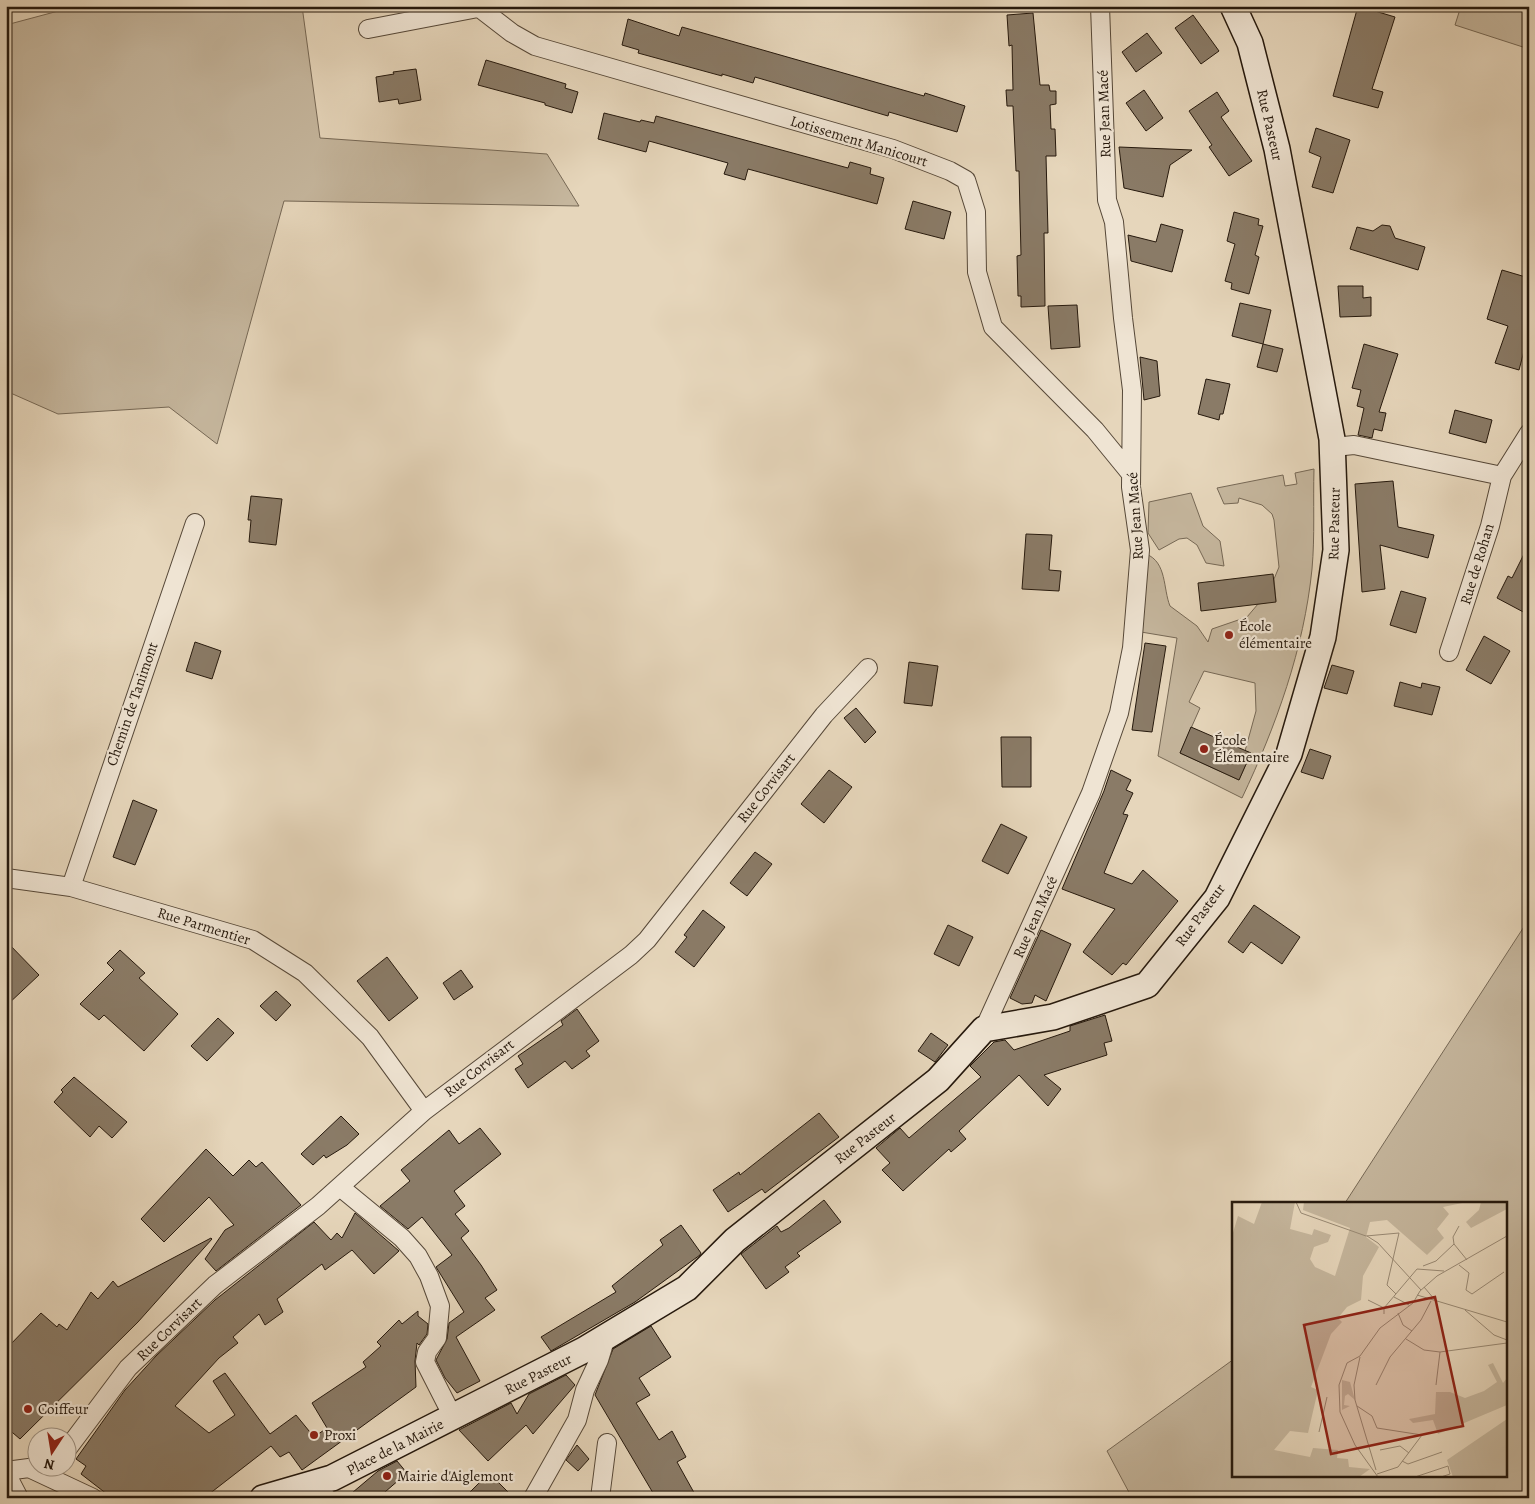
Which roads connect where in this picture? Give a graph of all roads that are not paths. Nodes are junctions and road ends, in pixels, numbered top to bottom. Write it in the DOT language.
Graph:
graph roads {
  1 [pos="1100,6"];
  2 [pos="1233,6"];
  3 [pos="477,7"];
  4 [pos="368,29"];
  5 [pos="1529,433"];
  6 [pos="1334,447"];
  7 [pos="1131,474"];
  8 [pos="1502,476"];
  9 [pos="195,523"];
  10 [pos="1449,652"];
  11 [pos="868,668"];
  12 [pos="6,878"];
  13 [pos="71,887"];
  14 [pos="984,1029"];
  15 [pos="424,1111"];
  16 [pos="340,1187"];
  17 [pos="606,1337"];
  18 [pos="453,1418"];
  19 [pos="78,1435"];
  20 [pos="607,1443"];
  21 [pos="28,1468"];
  22 [pos="6,1472"];
  23 [pos="62,1476"];
  24 [pos="317,1491"];
  25 [pos="19,1498"];
  26 [pos="93,1498"];
  27 [pos="263,1498"];
  28 [pos="533,1498"];
  29 [pos="600,1498"];
  1 -- 7 [label="street, Rue Jean Macé"];
  2 -- 6 [label="street, Rue Pasteur"];
  3 -- 4 [label="street, Lotissement Manicourt"];
  3 -- 7 [label="street, Lotissement Manicourt"];
  5 -- 8 [label="street, Rue de Rohan"];
  6 -- 8 [label="street"];
  6 -- 14 [label="street, Rue Pasteur"];
  7 -- 14 [label="street, Rue Jean Macé"];
  8 -- 10 [label="street, Rue de Rohan"];
  9 -- 13 [label="street, Chemin de Tanimont"];
  11 -- 15 [label="street, Rue Corvisart"];
  12 -- 13 [label="street, Rue Parmentier"];
  13 -- 15 [label="street, Rue Parmentier"];
  14 -- 17 [label="street, Rue Pasteur"];
  15 -- 16 [label="street, Rue Corvisart"];
  16 -- 18 [label="street"];
  16 -- 19 [label="street, Rue Corvisart"];
  17 -- 18 [label="street, Rue Pasteur"];
  17 -- 28 [label="street"];
  18 -- 24 [label="street, Place de la Mairie"];
  20 -- 29 [label="street"];
  21 -- 22 [label="street"];
  22 -- 25 [label="street"];
  23 -- 26 [label="street"];
  24 -- 27 [label="street, Place de la Mairie"];
}
